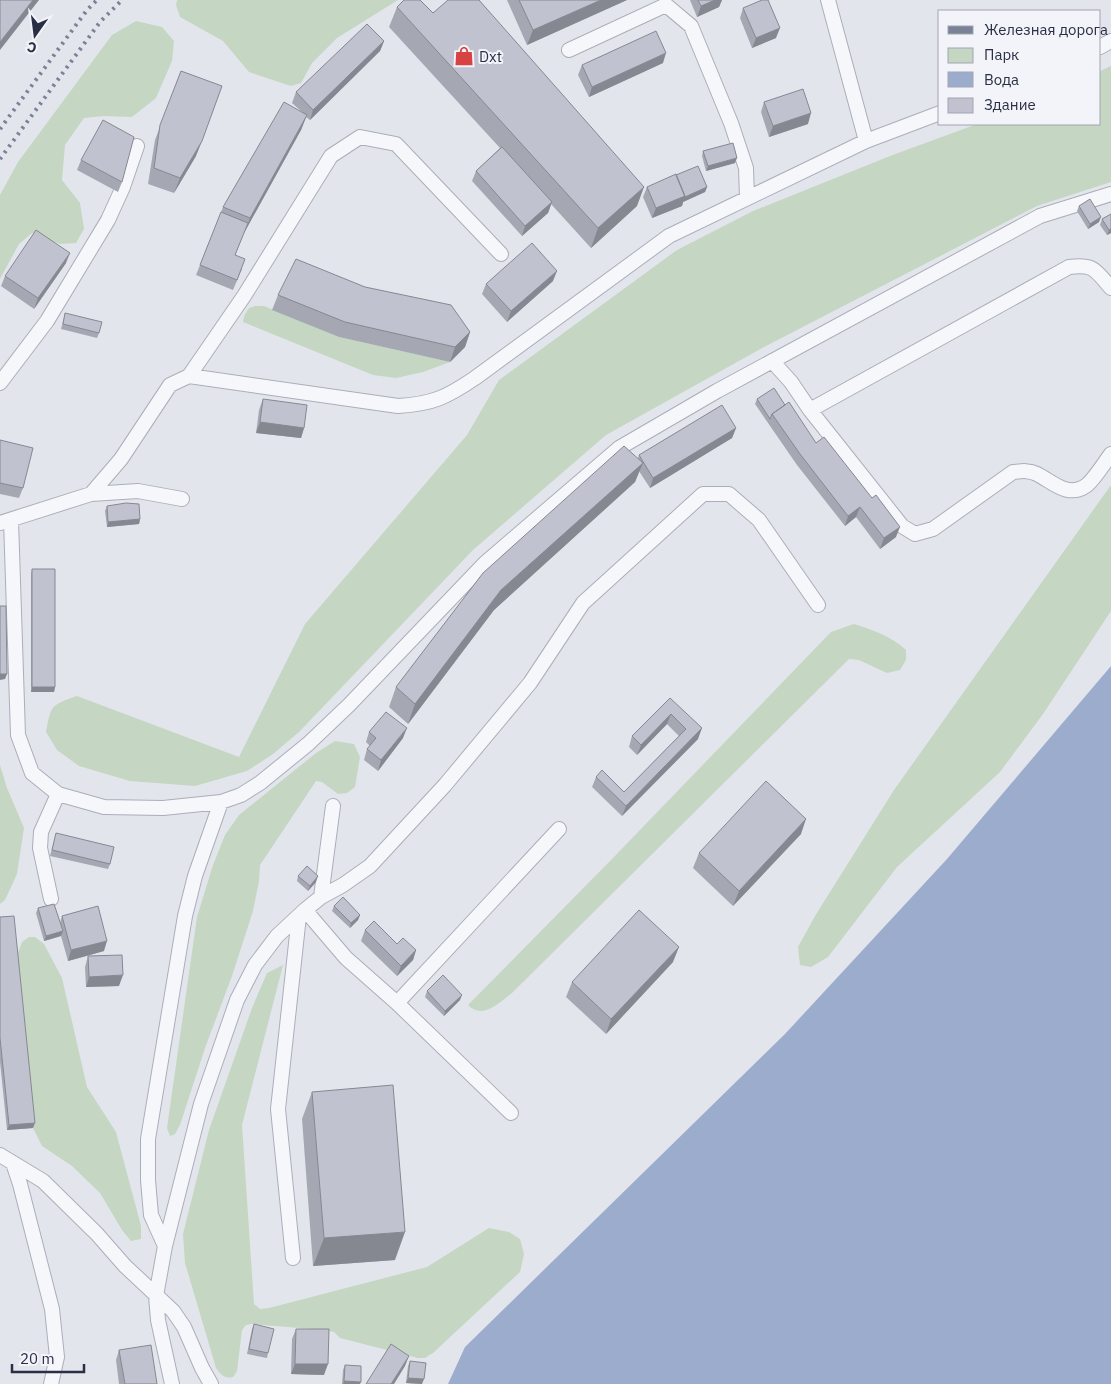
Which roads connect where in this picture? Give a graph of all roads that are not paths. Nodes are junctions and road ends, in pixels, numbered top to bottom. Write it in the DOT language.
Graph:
graph roads {
  1 [pos="828,0"];
  2 [pos="664,2"];
  3 [pos="569,50"];
  4 [pos="938,114"];
  5 [pos="866,141"];
  6 [pos="137,146"];
  7 [pos="1111,194"];
  8 [pos="747,198"];
  9 [pos="501,254"];
  10 [pos="1111,288"];
  11 [pos="772,361"];
  12 [pos="189,376"];
  13 [pos="0,383"];
  14 [pos="810,410"];
  15 [pos="1111,454"];
  16 [pos="91,494"];
  17 [pos="182,499"];
  18 [pos="6,521"];
  19 [pos="818,605"];
  20 [pos="58,794"];
  21 [pos="221,802"];
  22 [pos="333,806"];
  23 [pos="559,829"];
  24 [pos="321,898"];
  25 [pos="51,899"];
  26 [pos="302,913"];
  27 [pos="397,1003"];
  28 [pos="511,1114"];
  29 [pos="0,1155"];
  30 [pos="13,1163"];
  31 [pos="165,1246"];
  32 [pos="293,1258"];
  33 [pos="156,1296"];
  34 [pos="51,1384"];
  35 [pos="172,1384"];
  36 [pos="211,1384"];
  1 -- 5 [label="lane"];
  2 -- 3 [label="lane"];
  2 -- 8 [label="lane"];
  4 -- 5 [label="lane"];
  5 -- 8 [label="lane"];
  6 -- 13 [label="lane"];
  7 -- 11 [label="lane"];
  8 -- 12 [label="lane"];
  9 -- 12 [label="lane"];
  10 -- 14 [label="lane"];
  11 -- 14 [label="lane"];
  11 -- 21 [label="lane"];
  12 -- 16 [label="lane"];
  14 -- 15 [label="lane"];
  16 -- 17 [label="lane"];
  16 -- 18 [label="lane"];
  18 -- 20 [label="lane"];
  19 -- 24 [label="lane"];
  20 -- 21 [label="lane"];
  20 -- 25 [label="lane"];
  21 -- 31 [label="lane"];
  22 -- 24 [label="lane"];
  23 -- 27 [label="lane"];
  24 -- 26 [label="lane"];
  26 -- 27 [label="lane"];
  26 -- 31 [label="lane"];
  26 -- 32 [label="lane"];
  27 -- 28 [label="lane"];
  29 -- 30 [label="lane"];
  30 -- 33 [label="lane"];
  30 -- 34 [label="lane"];
  31 -- 33 [label="lane"];
  33 -- 35 [label="lane"];
  33 -- 36 [label="lane"];
}
